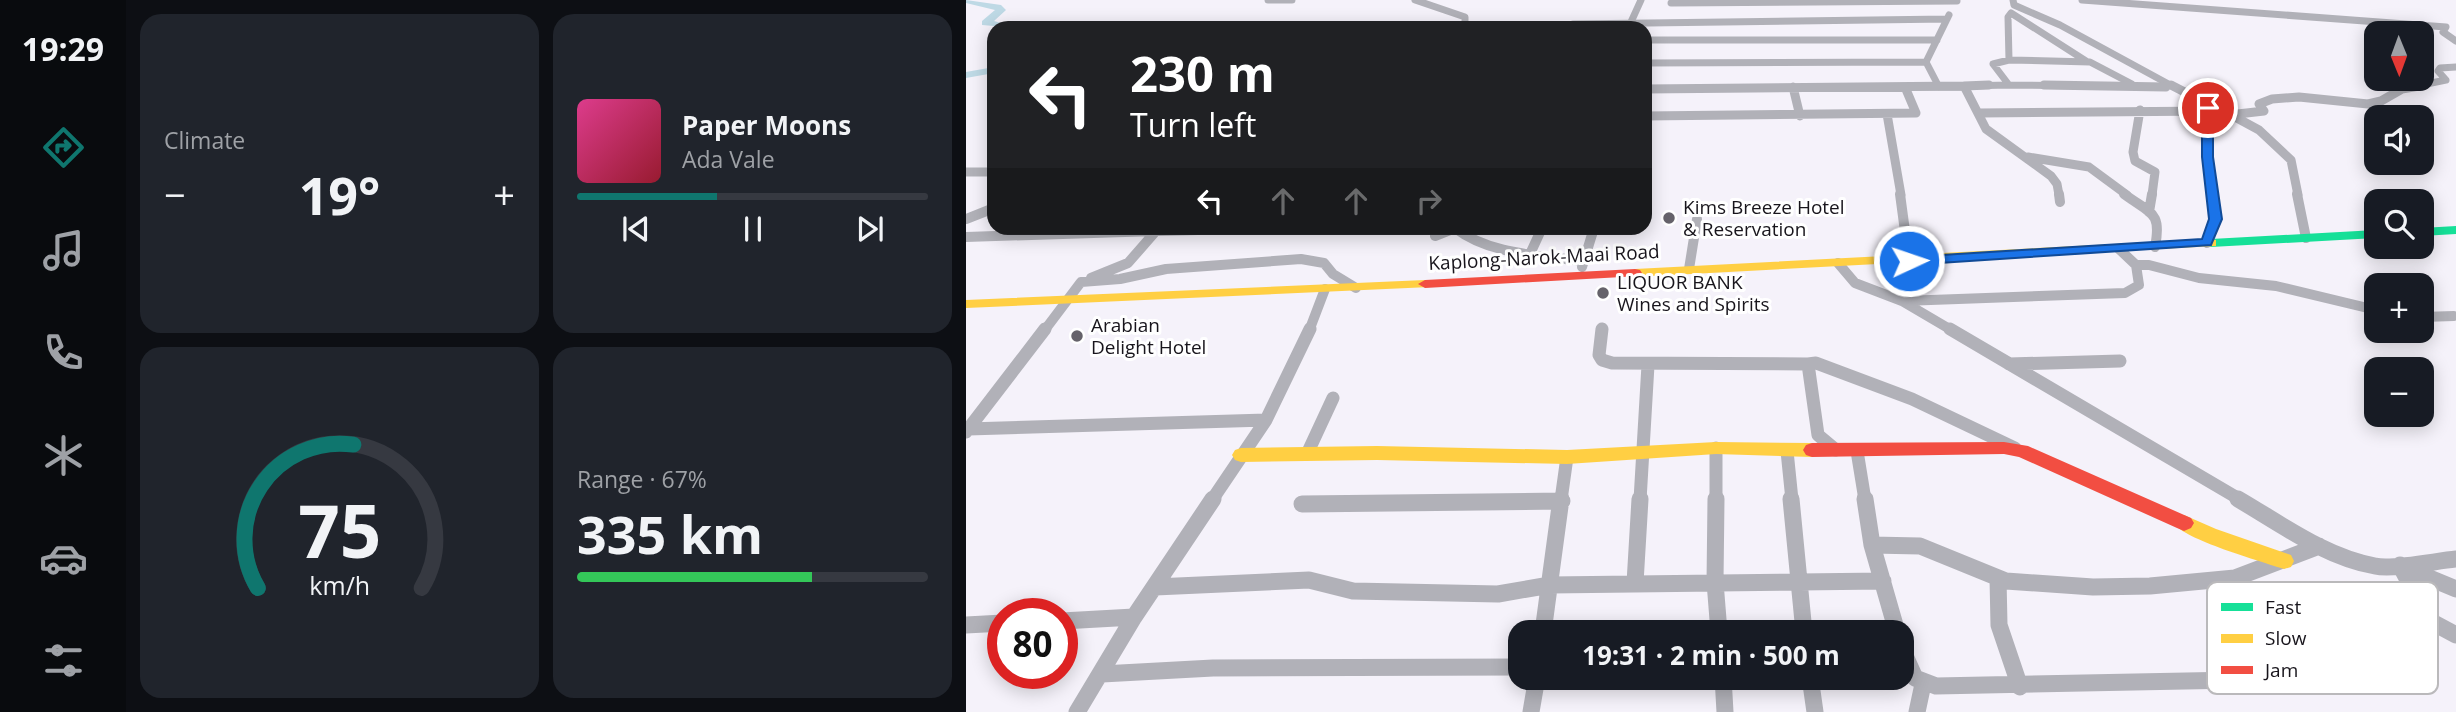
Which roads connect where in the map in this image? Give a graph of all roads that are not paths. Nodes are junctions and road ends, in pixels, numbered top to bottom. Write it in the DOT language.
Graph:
graph roads {
  1 [pos="1268,0"];
  2 [pos="1292,0"];
  3 [pos="1415,0"];
  4 [pos="1642,0"];
  5 [pos="2012,0"];
  6 [pos="2082,0"];
  7 [pos="1721,1"];
  8 [pos="1958,1"];
  9 [pos="1671,3"];
  10 [pos="2021,8"];
  11 [pos="2011,13"];
  12 [pos="1947,19"];
  13 [pos="1465,21"];
  14 [pos="1633,21"];
  15 [pos="1652,25"];
  16 [pos="1652,40"];
  17 [pos="1937,40"];
  18 [pos="2456,41"];
  19 [pos="2009,60"];
  20 [pos="1926,62"];
  21 [pos="2090,62"];
  22 [pos="1733,64"];
  23 [pos="1652,65"];
  24 [pos="2456,67"];
  25 [pos="2009,85"];
  26 [pos="2132,85"];
  27 [pos="1964,86"];
  28 [pos="1905,87"];
  29 [pos="1939,87"];
  30 [pos="1733,88"];
  31 [pos="1793,88"];
  32 [pos="1652,89"];
  33 [pos="2140,110"];
  34 [pos="2209,110"];
  35 [pos="1980,113"];
  36 [pos="1887,114"];
  37 [pos="2230,115"];
  38 [pos="1652,116"];
  39 [pos="1800,116"];
  40 [pos="2028,157"];
  41 [pos="966,172"];
  42 [pos="987,172"];
  43 [pos="2060,202"];
  44 [pos="987,211"];
  45 [pos="2149,212"];
  46 [pos="966,219"];
  47 [pos="1697,219"];
  48 [pos="2456,230"];
  49 [pos="2434,231"];
  50 [pos="1029,235"];
  51 [pos="1152,235"];
  52 [pos="1464,235"];
  53 [pos="1539,235"];
  54 [pos="1592,235"];
  55 [pos="2364,235"];
  56 [pos="966,237"];
  57 [pos="2306,238"];
  58 [pos="2207,243"];
  59 [pos="2155,247"];
  60 [pos="2119,249"];
  61 [pos="1530,254"];
  62 [pos="1909,261"];
  63 [pos="1838,263"];
  64 [pos="2136,265"];
  65 [pos="1582,268"];
  66 [pos="1689,270"];
  67 [pos="1081,282"];
  68 [pos="1356,288"];
  69 [pos="1325,289"];
  70 [pos="1069,300"];
  71 [pos="1902,302"];
  72 [pos="966,304"];
  73 [pos="2364,307"];
  74 [pos="2454,316"];
  75 [pos="2434,317"];
  76 [pos="1602,329"];
  77 [pos="2120,361"];
  78 [pos="1808,364"];
  79 [pos="2009,364"];
  80 [pos="1648,365"];
  81 [pos="1333,398"];
  82 [pos="1266,420"];
  83 [pos="967,430"];
  84 [pos="1716,448"];
  85 [pos="1787,450"];
  86 [pos="1836,450"];
  87 [pos="1641,451"];
  88 [pos="1857,451"];
  89 [pos="2022,452"];
  90 [pos="1307,454"];
  91 [pos="1241,455"];
  92 [pos="1567,457"];
  93 [pos="1562,501"];
  94 [pos="1303,504"];
  95 [pos="1872,545"];
  96 [pos="2319,546"];
  97 [pos="2456,559"];
  98 [pos="2284,561"];
  99 [pos="2400,565"];
  100 [pos="1998,578"];
  101 [pos="1715,582"];
  102 [pos="1798,582"];
  103 [pos="1883,582"];
  104 [pos="2409,582"];
  105 [pos="1635,583"];
  106 [pos="1550,585"];
  107 [pos="1155,587"];
  108 [pos="2456,589"];
  109 [pos="1134,617"];
  110 [pos="1078,620"];
  111 [pos="1546,620"];
  112 [pos="1718,620"];
  113 [pos="1803,620"];
  114 [pos="1894,620"];
  115 [pos="987,624"];
  116 [pos="966,625"];
  117 [pos="2438,625"];
  118 [pos="2456,635"];
  119 [pos="1508,667"];
  120 [pos="1101,674"];
  121 [pos="1914,677"];
  122 [pos="2207,681"];
  123 [pos="1923,684"];
  124 [pos="2020,687"];
  125 [pos="1535,690"];
  126 [pos="1724,690"];
  127 [pos="1812,690"];
  128 [pos="1077,712"];
  129 [pos="1531,712"];
  130 [pos="1725,712"];
  131 [pos="1815,712"];
  132 [pos="1917,712"];
  1 -- 2 [label="street"];
  3 -- 13 [label="street"];
  4 -- 14 [label="street"];
  5 -- 10 [label="street"];
  6 -- 18 [label="street"];
  7 -- 8 [label="street"];
  7 -- 9 [label="street"];
  8 -- 12 [label="street"];
  10 -- 11 [label="street"];
  10 -- 37 [label="street"];
  11 -- 19 [label="street"];
  11 -- 21 [label="street"];
  12 -- 15 [label="street"];
  12 -- 17 [label="street"];
  16 -- 17 [label="street"];
  17 -- 20 [label="street"];
  19 -- 21 [label="street"];
  19 -- 25 [label="street"];
  20 -- 22 [label="street"];
  20 -- 29 [label="street"];
  21 -- 26 [label="street"];
  22 -- 23 [label="street"];
  22 -- 30 [label="street"];
  24 -- 37 [label="street"];
  25 -- 26 [label="street"];
  25 -- 27 [label="street"];
  26 -- 34 [label="street"];
  27 -- 29 [label="street"];
  27 -- 35 [label="street"];
  28 -- 29 [label="street"];
  28 -- 31 [label="street"];
  28 -- 36 [label="street"];
  30 -- 31 [label="street"];
  30 -- 32 [label="street"];
  31 -- 39 [label="street"];
  33 -- 34 [label="street"];
  33 -- 35 [label="street"];
  33 -- 45 [label="street"];
  34 -- 37 [label="street"];
  34 -- 58 [label="street"];
  35 -- 40 [label="street"];
  36 -- 39 [label="street"];
  36 -- 62 [label="street"];
  37 -- 57 [label="street"];
  38 -- 39 [label="street"];
  40 -- 43 [label="street"];
  40 -- 45 [label="street"];
  41 -- 42 [label="street"];
  44 -- 46 [label="street"];
  45 -- 59 [label="street"];
  47 -- 66 [label="street"];
  48 -- 49 [label="main road"];
  50 -- 56 [label="street"];
  51 -- 67 [label="street"];
  52 -- 61 [label="street"];
  53 -- 61 [label="street"];
  54 -- 65 [label="street"];
  55 -- 57 [label="main road, Kaplong-Narok-Maai Road"];
  57 -- 58 [label="main road, Kaplong-Narok-Maai Road"];
  58 -- 59 [label="main road, Kaplong-Narok-Maai Road"];
  59 -- 60 [label="main road, Kaplong-Narok-Maai Road"];
  60 -- 62 [label="main road, Kaplong-Narok-Maai Road"];
  60 -- 64 [label="street"];
  61 -- 65 [label="street"];
  62 -- 63 [label="main road, Kaplong-Narok-Maai Road"];
  63 -- 66 [label="main road, Kaplong-Narok-Maai Road"];
  63 -- 71 [label="street"];
  64 -- 71 [label="street"];
  64 -- 73 [label="street"];
  65 -- 66 [label="main road, Kaplong-Narok-Maai Road"];
  65 -- 68 [label="main road, Kaplong-Narok-Maai Road"];
  67 -- 68 [label="street"];
  67 -- 70 [label="street"];
  68 -- 69 [label="main road, Kaplong-Narok-Maai Road"];
  69 -- 70 [label="main road, Kaplong-Narok-Maai Road"];
  69 -- 82 [label="street"];
  70 -- 72 [label="main road, Kaplong-Narok-Maai Road"];
  70 -- 83 [label="street"];
  71 -- 79 [label="street"];
  74 -- 75 [label="street"];
  76 -- 80 [label="street"];
  77 -- 79 [label="street"];
  78 -- 80 [label="street"];
  78 -- 86 [label="street"];
  78 -- 89 [label="street"];
  79 -- 96 [label="street"];
  80 -- 87 [label="street"];
  81 -- 90 [label="street"];
  82 -- 83 [label="street"];
  82 -- 91 [label="street"];
  84 -- 85 [label="main road"];
  84 -- 87 [label="main road"];
  84 -- 101 [label="street"];
  85 -- 86 [label="main road"];
  85 -- 102 [label="street"];
  86 -- 88 [label="main road"];
  87 -- 92 [label="main road"];
  87 -- 105 [label="street"];
  88 -- 89 [label="main road"];
  88 -- 95 [label="street"];
  89 -- 98 [label="main road"];
  90 -- 91 [label="main road"];
  90 -- 92 [label="main road"];
  91 -- 107 [label="street"];
  92 -- 93 [label="street"];
  93 -- 94 [label="street"];
  93 -- 106 [label="street"];
  95 -- 100 [label="street"];
  95 -- 103 [label="street"];
  96 -- 98 [label="street"];
  96 -- 99 [label="street"];
  97 -- 99 [label="street"];
  98 -- 100 [label="street"];
  99 -- 104 [label="street"];
  99 -- 108 [label="street"];
  100 -- 124 [label="street"];
  101 -- 102 [label="street"];
  101 -- 105 [label="street"];
  101 -- 112 [label="street"];
  102 -- 103 [label="street"];
  102 -- 113 [label="street"];
  103 -- 114 [label="street"];
  105 -- 106 [label="street"];
  106 -- 107 [label="street"];
  106 -- 111 [label="street"];
  107 -- 109 [label="street"];
  109 -- 110 [label="street"];
  109 -- 120 [label="street"];
  115 -- 116 [label="street"];
  117 -- 118 [label="street"];
  119 -- 120 [label="street"];
  120 -- 128 [label="street"];
  121 -- 123 [label="street"];
  122 -- 124 [label="street"];
  123 -- 124 [label="street"];
  123 -- 132 [label="street"];
  125 -- 129 [label="street"];
  126 -- 130 [label="street"];
  127 -- 131 [label="street"];
}
